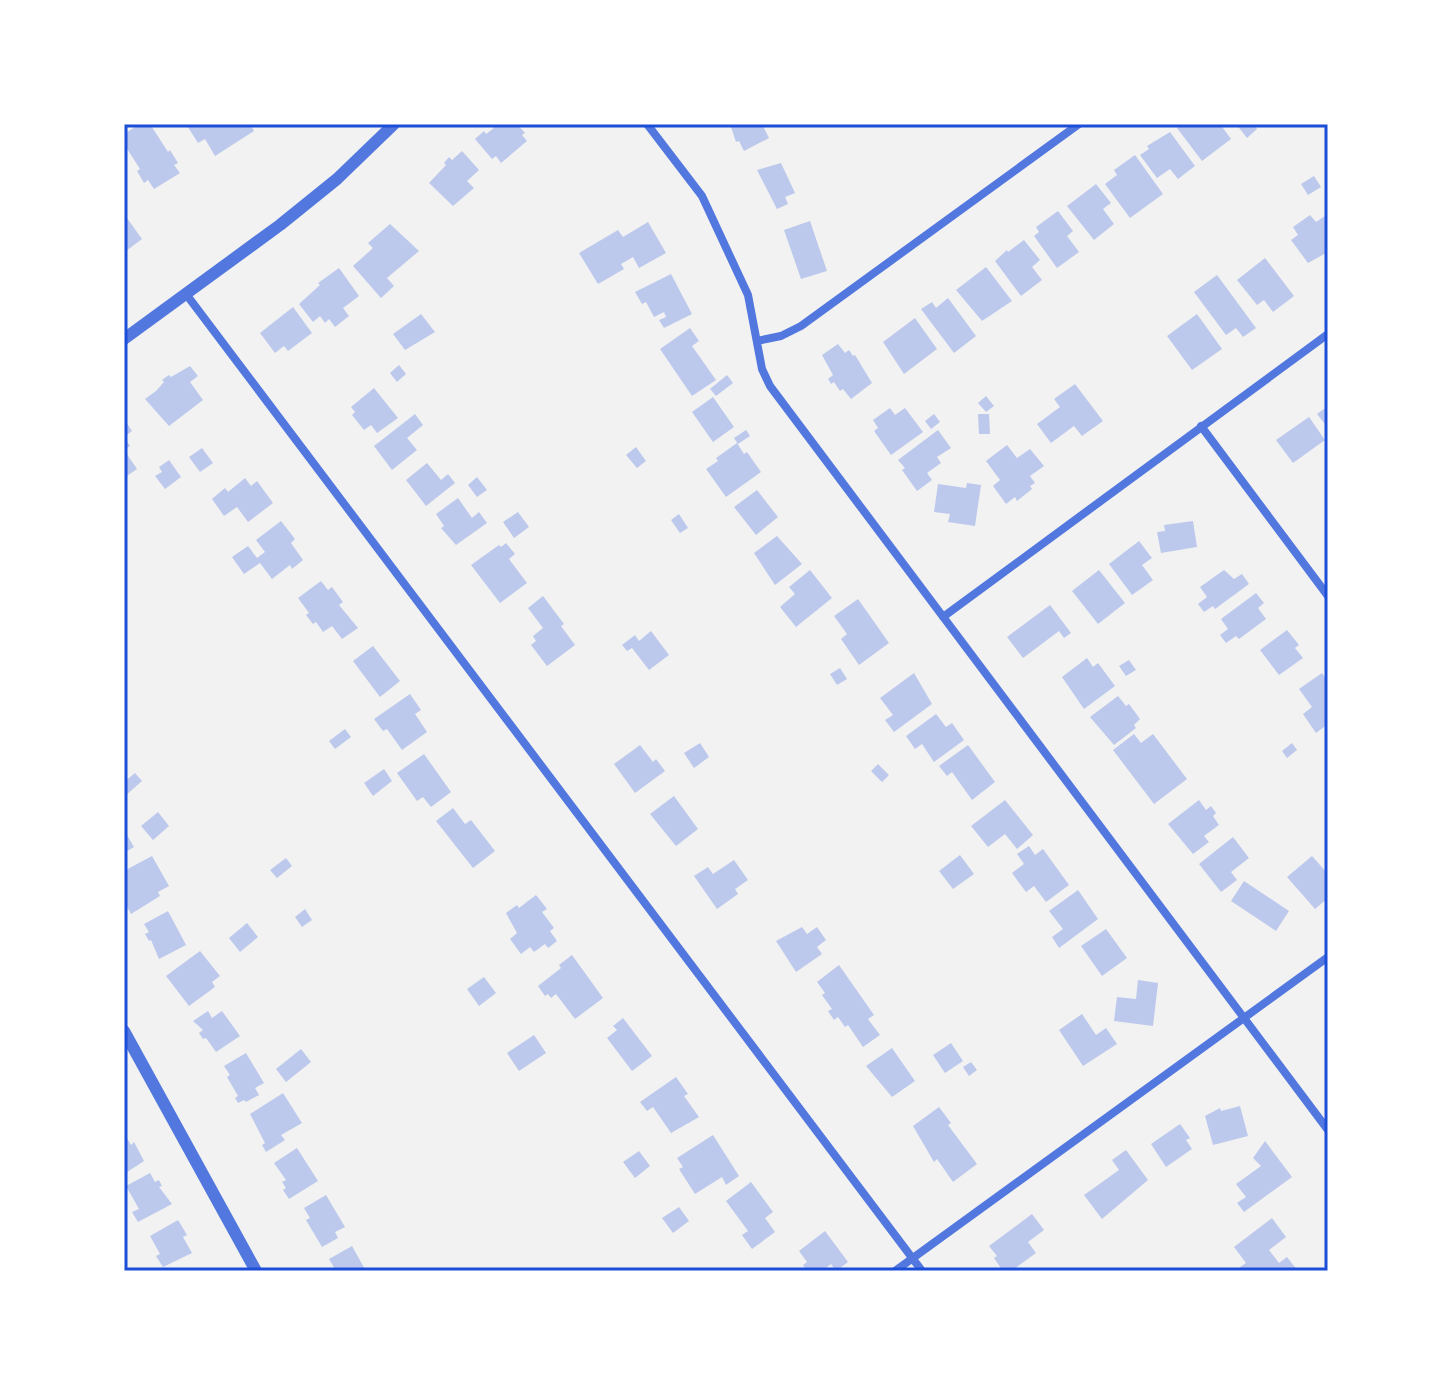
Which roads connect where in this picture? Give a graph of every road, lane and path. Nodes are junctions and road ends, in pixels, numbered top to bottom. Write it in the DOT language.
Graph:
graph roads {
  1 [pos="394,124"];
  2 [pos="647,124"];
  3 [pos="1079,124"];
  4 [pos="186,294"];
  5 [pos="1328,334"];
  6 [pos="124,339"];
  7 [pos="757,341"];
  8 [pos="1201,426"];
  9 [pos="1328,596"];
  10 [pos="943,617"];
  11 [pos="1328,957"];
  12 [pos="1244,1018"];
  13 [pos="125,1033"];
  14 [pos="1328,1130"];
  15 [pos="913,1258"];
  16 [pos="256,1271"];
  17 [pos="895,1271"];
  18 [pos="922,1271"];
  1 -- 4 [label="street"];
  2 -- 7 [label="street"];
  3 -- 7 [label="street"];
  4 -- 6 [label="street"];
  4 -- 15 [label="street"];
  5 -- 8 [label="street"];
  7 -- 10 [label="street"];
  8 -- 9 [label="street"];
  8 -- 10 [label="street"];
  10 -- 12 [label="street"];
  11 -- 12 [label="street"];
  12 -- 14 [label="street"];
  12 -- 15 [label="street"];
  13 -- 16 [label="street"];
  15 -- 17 [label="street"];
  15 -- 18 [label="street"];
}
